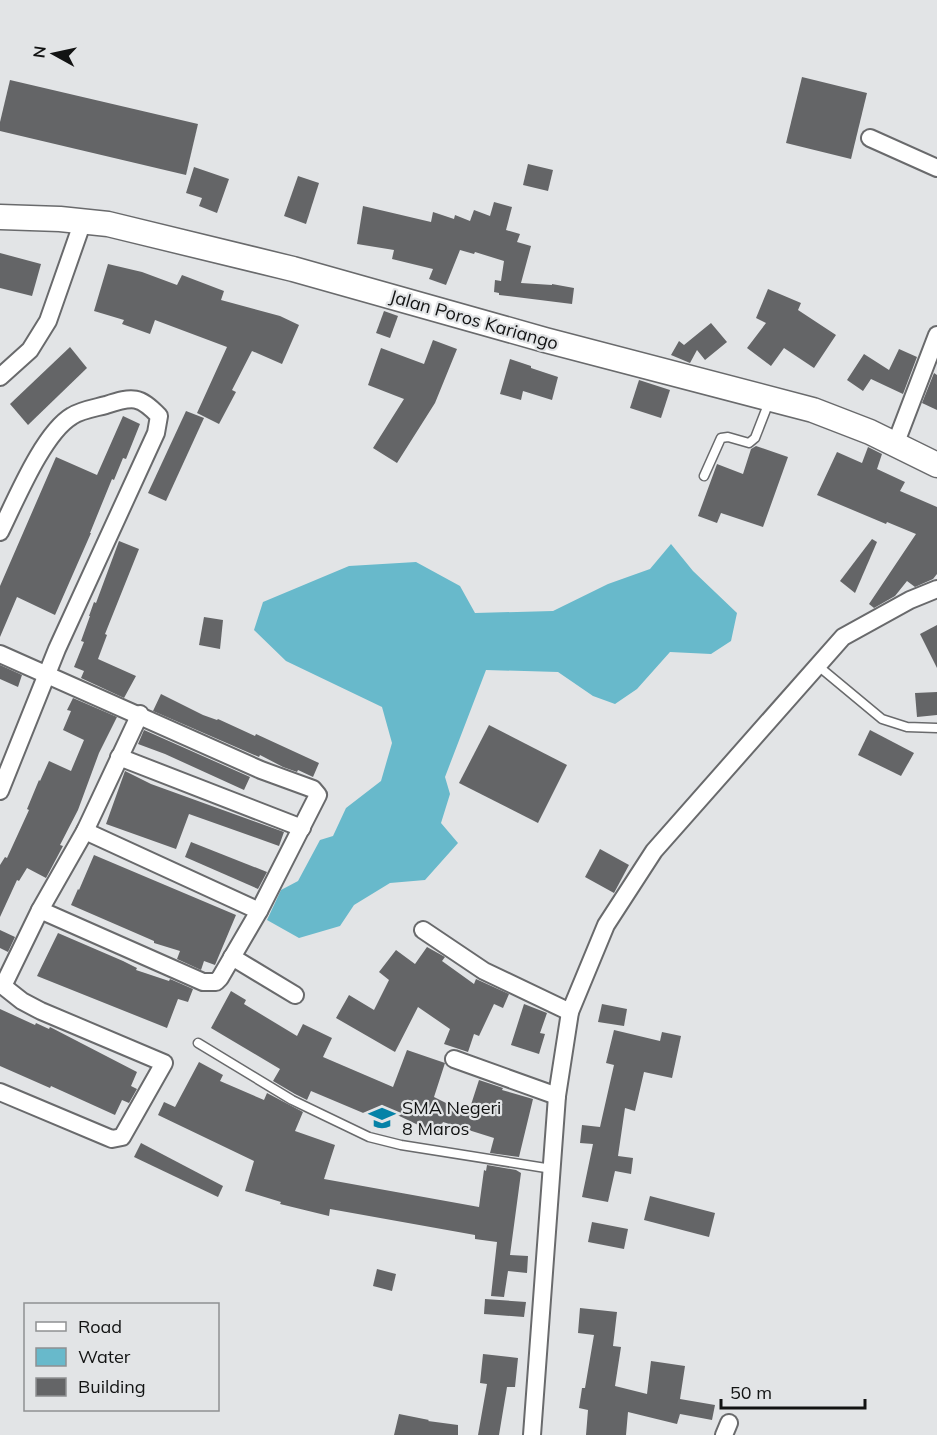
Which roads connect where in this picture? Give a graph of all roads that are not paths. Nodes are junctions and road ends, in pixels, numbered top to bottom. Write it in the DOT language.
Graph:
graph roads {
  1 [pos="870,138"];
  2 [pos="937,168"];
  3 [pos="0,217"];
  4 [pos="83,221"];
  5 [pos="937,335"];
  6 [pos="0,377"];
  7 [pos="770,398"];
  8 [pos="896,445"];
  9 [pos="937,465"];
  10 [pos="704,476"];
  11 [pos="0,532"];
  12 [pos="937,589"];
  13 [pos="0,654"];
  14 [pos="817,664"];
  15 [pos="48,675"];
  16 [pos="140,714"];
  17 [pos="937,728"];
  18 [pos="119,757"];
  19 [pos="0,791"];
  20 [pos="302,828"];
  21 [pos="85,831"];
  22 [pos="40,910"];
  23 [pos="259,911"];
  24 [pos="423,930"];
  25 [pos="232,957"];
  26 [pos="2,985"];
  27 [pos="295,995"];
  28 [pos="570,1012"];
  29 [pos="198,1043"];
  30 [pos="454,1059"];
  31 [pos="0,1092"];
  32 [pos="557,1096"];
  33 [pos="552,1169"];
  34 [pos="532,1435"];
  1 -- 2 [label="street"];
  3 -- 4 [label="main road, Jalan Poros Kariango"];
  4 -- 6 [label="street"];
  4 -- 7 [label="main road, Jalan Poros Kariango"];
  5 -- 8 [label="street"];
  7 -- 8 [label="main road, Jalan Poros Kariango"];
  7 -- 10 [label="lane"];
  8 -- 9 [label="main road, Jalan Poros Kariango"];
  11 -- 15 [label="street"];
  12 -- 14 [label="street"];
  13 -- 15 [label="street"];
  14 -- 17 [label="lane"];
  14 -- 28 [label="street"];
  15 -- 16 [label="street"];
  15 -- 19 [label="street"];
  16 -- 18 [label="street"];
  16 -- 20 [label="street"];
  18 -- 20 [label="street"];
  18 -- 21 [label="street"];
  20 -- 23 [label="street"];
  21 -- 22 [label="street"];
  21 -- 23 [label="street"];
  22 -- 25 [label="street"];
  22 -- 26 [label="street"];
  23 -- 25 [label="street"];
  24 -- 28 [label="street"];
  25 -- 27 [label="street"];
  26 -- 31 [label="street"];
  28 -- 32 [label="street"];
  29 -- 33 [label="lane"];
  30 -- 32 [label="street"];
  32 -- 33 [label="street"];
  33 -- 34 [label="street"];
}
